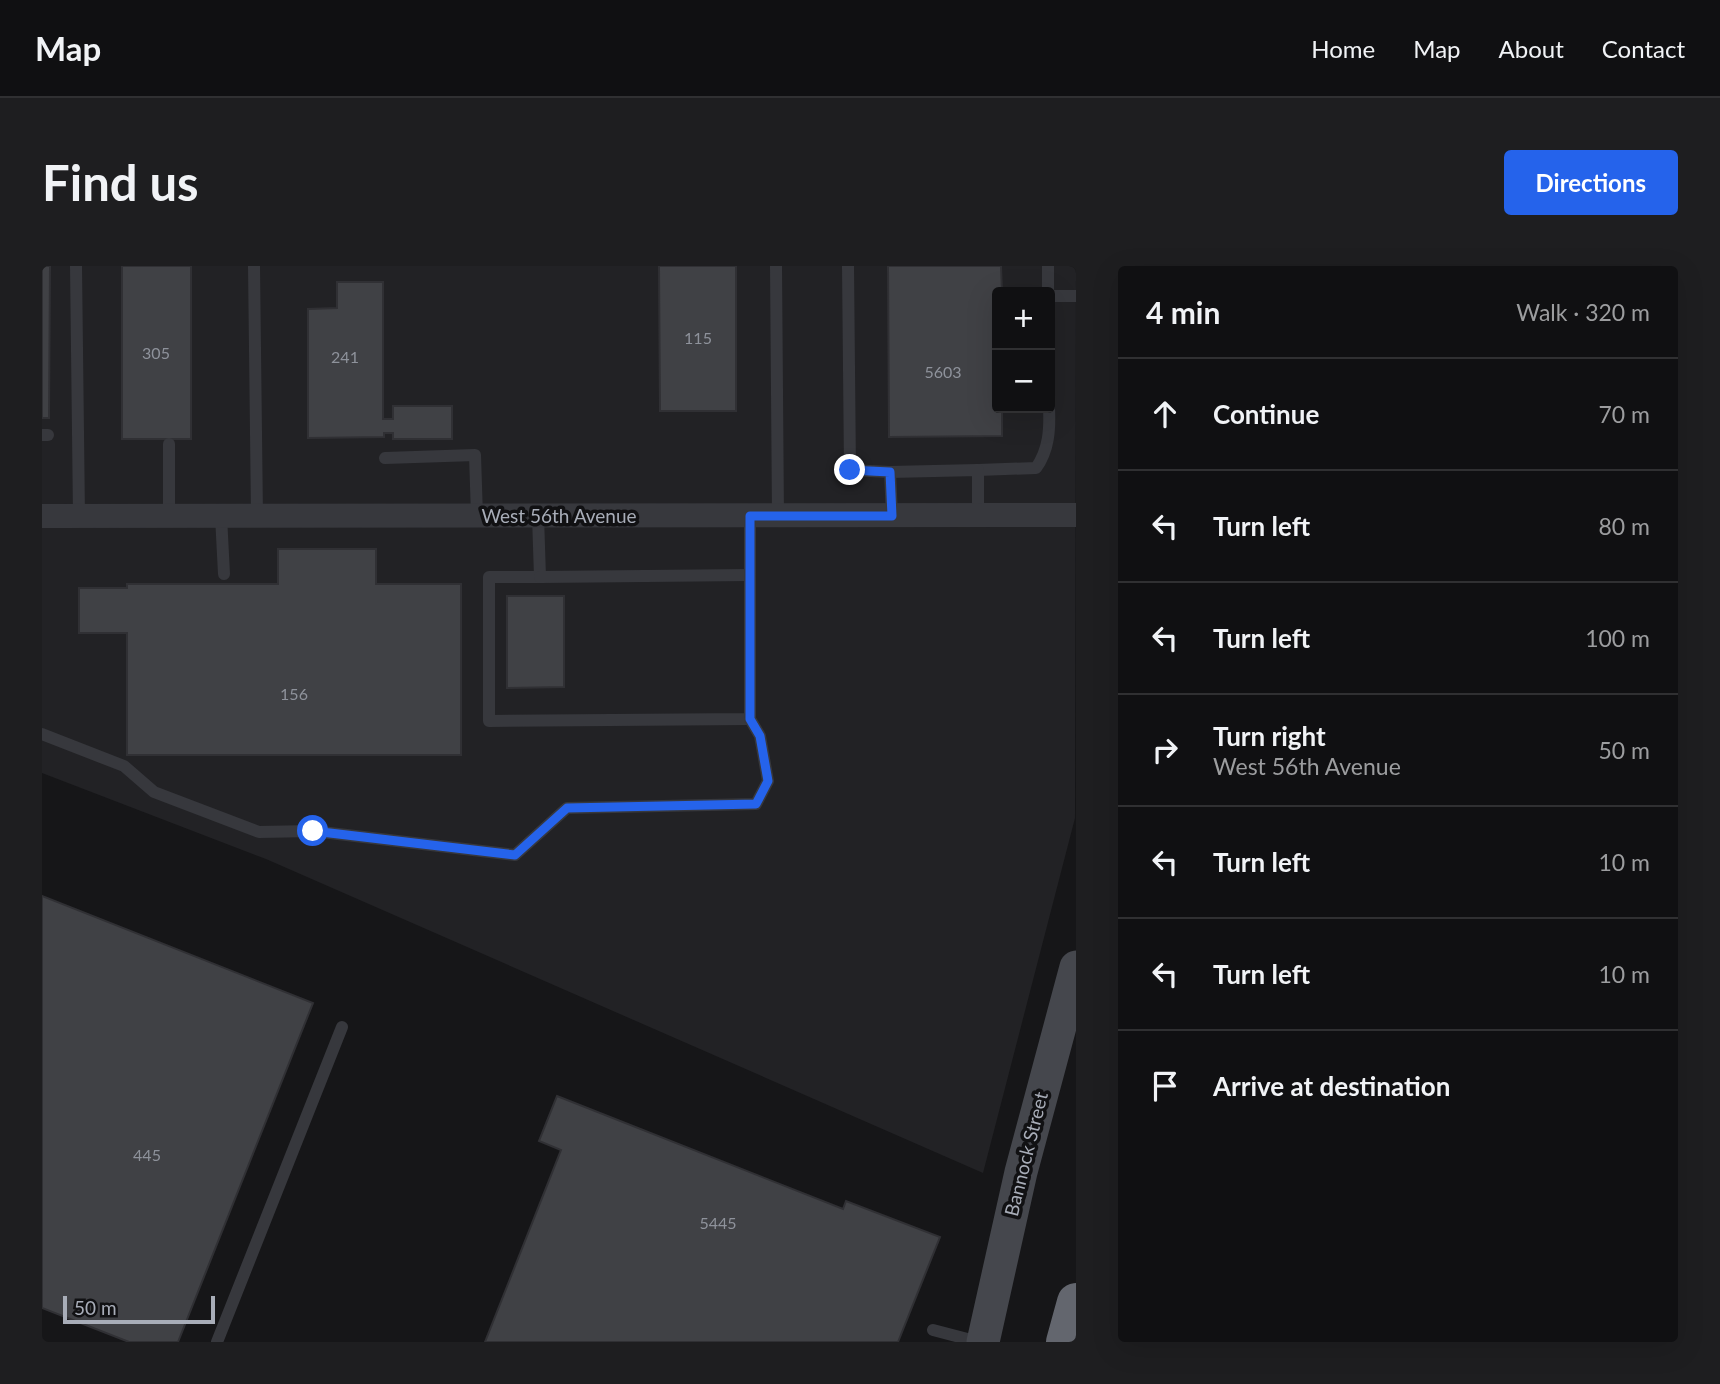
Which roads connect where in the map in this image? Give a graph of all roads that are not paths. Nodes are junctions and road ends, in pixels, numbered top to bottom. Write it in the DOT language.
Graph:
graph roads {
  1 [pos="76,266"];
  2 [pos="254,266"];
  3 [pos="776,266"];
  4 [pos="848,266"];
  5 [pos="1048,266"];
  6 [pos="1049,287"];
  7 [pos="1055,294"];
  8 [pos="1076,296"];
  9 [pos="1049,413"];
  10 [pos="169,444"];
  11 [pos="385,458"];
  12 [pos="978,470"];
  13 [pos="890,472"];
  14 [pos="1076,515"];
  15 [pos="42,516"];
  16 [pos="79,516"];
  17 [pos="169,516"];
  18 [pos="221,516"];
  19 [pos="257,516"];
  20 [pos="477,516"];
  21 [pos="538,516"];
  22 [pos="750,516"];
  23 [pos="778,516"];
  24 [pos="892,516"];
  25 [pos="978,516"];
  26 [pos="224,574"];
  27 [pos="750,575"];
  28 [pos="540,577"];
  29 [pos="750,719"];
  30 [pos="42,734"];
  31 [pos="1076,967"];
  32 [pos="342,1027"];
  33 [pos="1076,1302"];
  34 [pos="933,1330"];
  35 [pos="217,1342"];
  36 [pos="981,1342"];
  37 [pos="1065,1342"];
  1 -- 16 [label="lane"];
  2 -- 19 [label="lane"];
  3 -- 23 [label="lane"];
  4 -- 13 [label="lane"];
  5 -- 6 [label="lane"];
  7 -- 8 [label="lane"];
  9 -- 12 [label="lane"];
  10 -- 17 [label="lane"];
  11 -- 20 [label="lane"];
  12 -- 13 [label="lane"];
  12 -- 25 [label="lane"];
  13 -- 24 [label="lane"];
  14 -- 25 [label="street, West 56th Avenue"];
  15 -- 16 [label="street, West 56th Avenue"];
  16 -- 17 [label="street, West 56th Avenue"];
  17 -- 18 [label="street, West 56th Avenue"];
  18 -- 19 [label="street, West 56th Avenue"];
  18 -- 26 [label="lane"];
  19 -- 20 [label="street, West 56th Avenue"];
  20 -- 21 [label="street, West 56th Avenue"];
  21 -- 22 [label="street, West 56th Avenue"];
  21 -- 28 [label="lane"];
  22 -- 23 [label="street, West 56th Avenue"];
  22 -- 27 [label="lane"];
  23 -- 24 [label="street, West 56th Avenue"];
  24 -- 25 [label="street, West 56th Avenue"];
  27 -- 28 [label="lane"];
  27 -- 29 [label="lane"];
  28 -- 29 [label="lane"];
  29 -- 30 [label="lane"];
  31 -- 36 [label="street, Bannock Street"];
  32 -- 35 [label="lane"];
  33 -- 37 [label="highway"];
  34 -- 36 [label="lane"];
}
